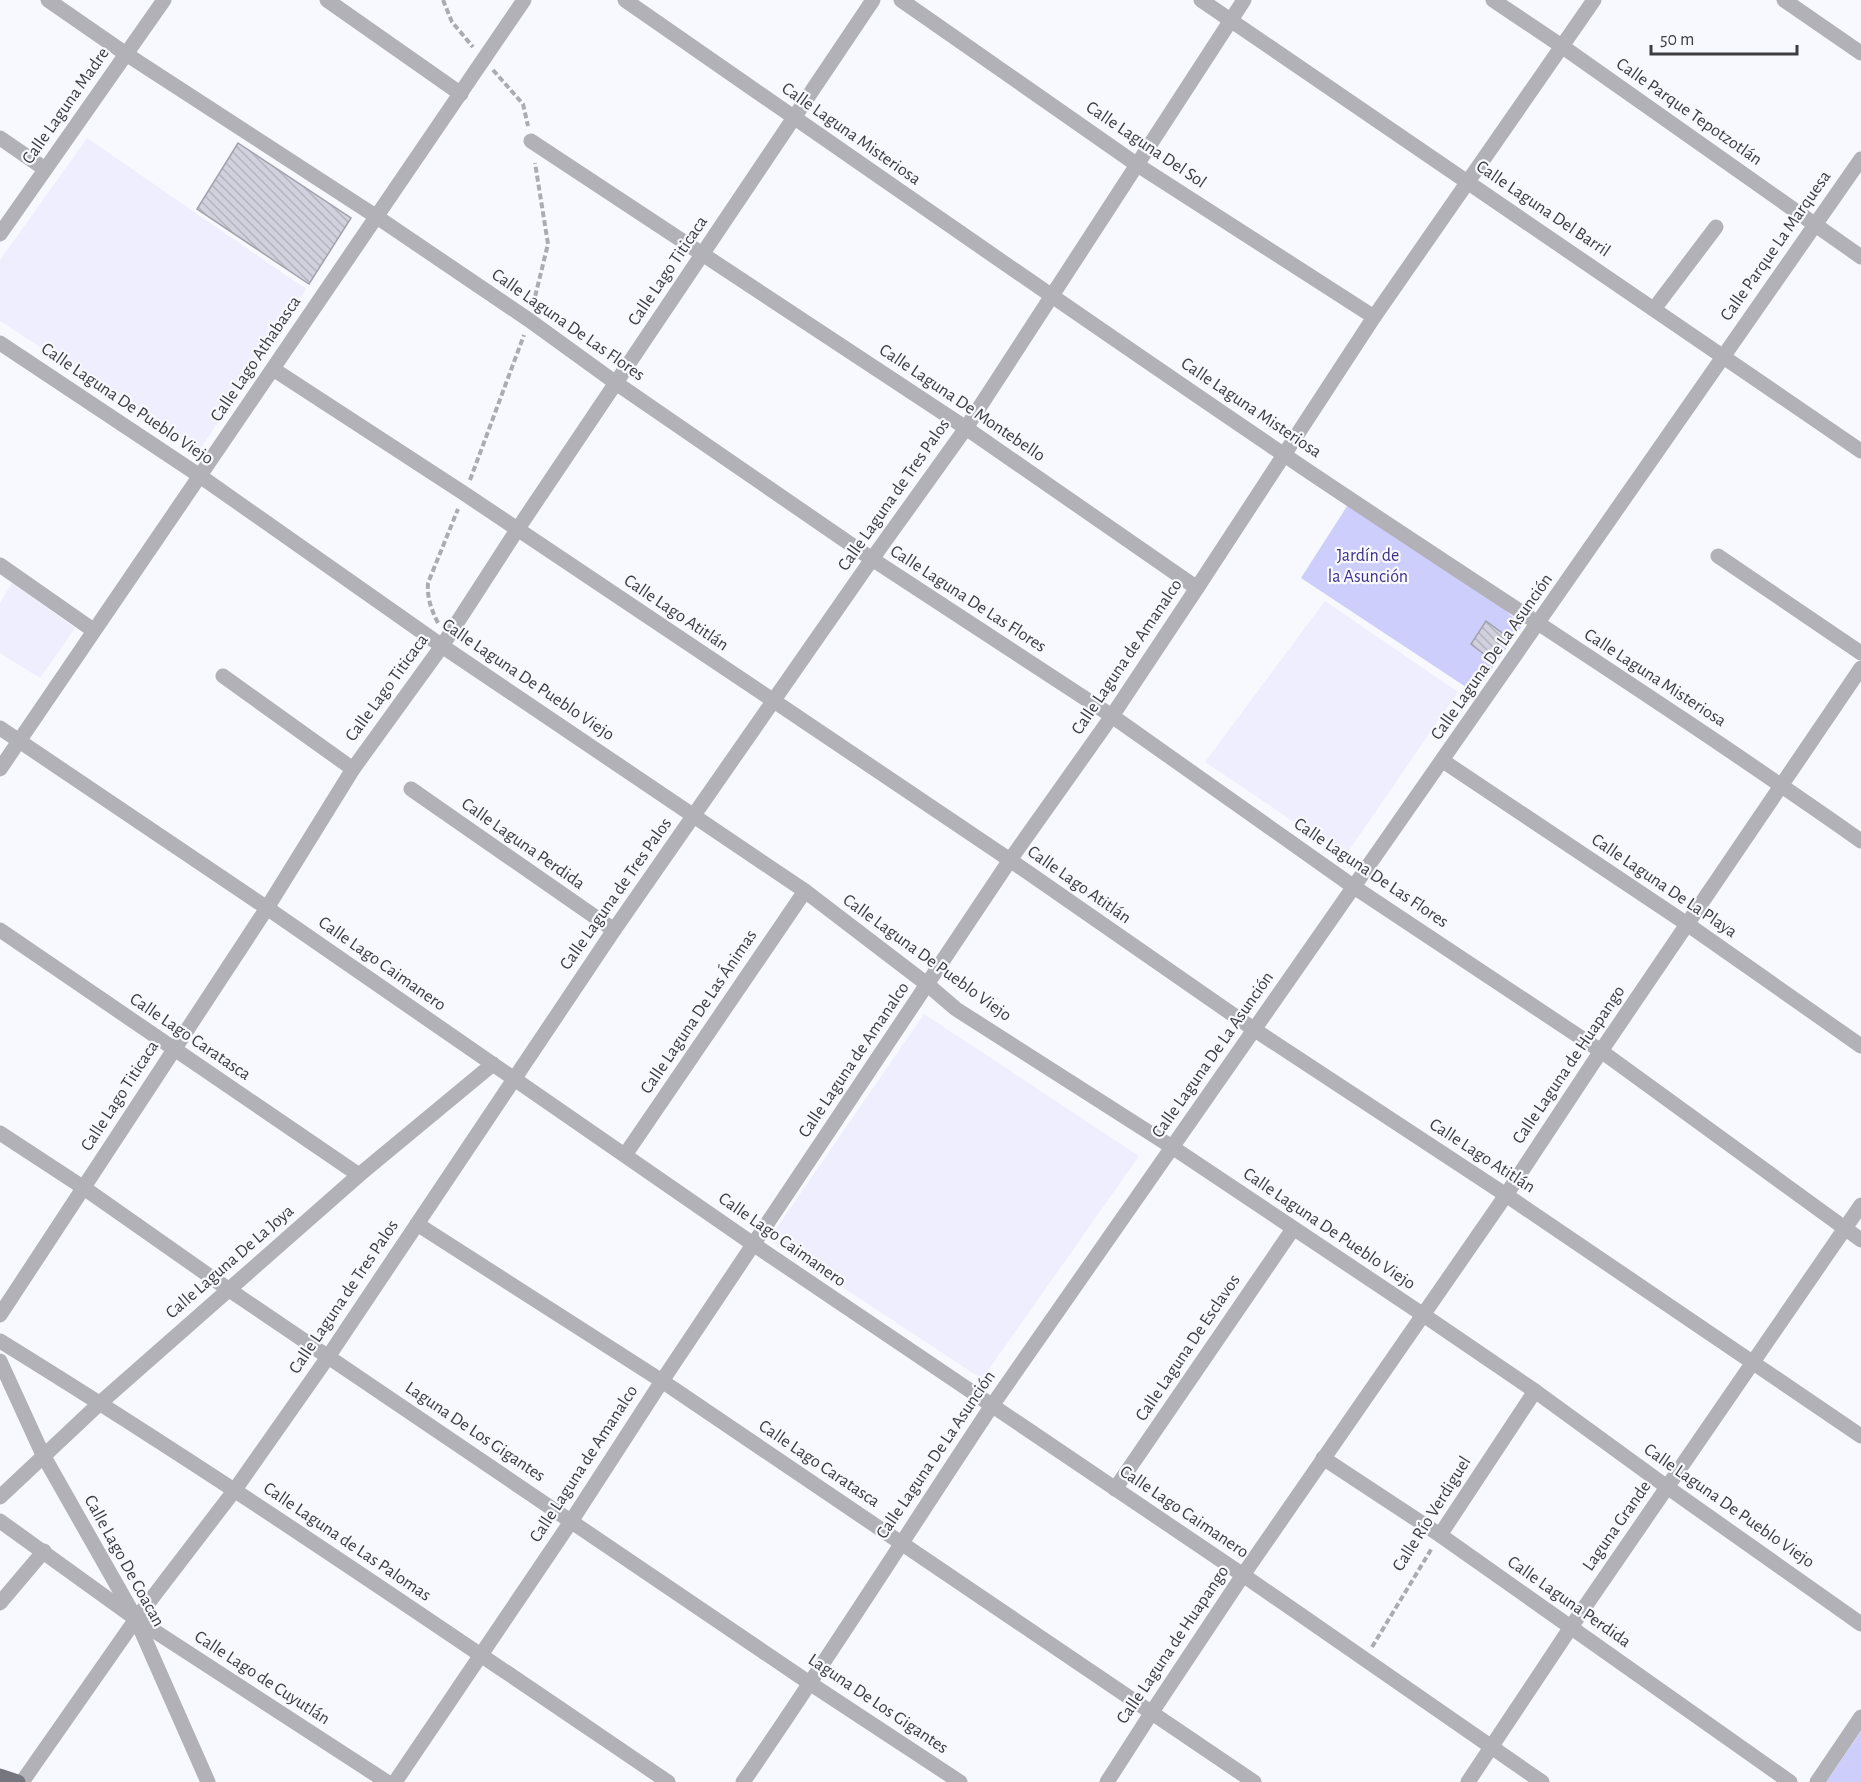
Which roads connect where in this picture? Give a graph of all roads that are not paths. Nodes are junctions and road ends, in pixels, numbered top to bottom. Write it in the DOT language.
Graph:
graph roads {
  1 [pos="48,0"];
  2 [pos="164,0"];
  3 [pos="327,0"];
  4 [pos="524,0"];
  5 [pos="625,0"];
  6 [pos="873,0"];
  7 [pos="901,0"];
  8 [pos="1201,0"];
  9 [pos="1244,0"];
  10 [pos="1493,0"];
  11 [pos="1594,0"];
  12 [pos="1784,0"];
  13 [pos="1231,21"];
  14 [pos="1563,47"];
  15 [pos="1861,53"];
  16 [pos="126,54"];
  17 [pos="461,93"];
  18 [pos="794,118"];
  19 [pos="0,138"];
  20 [pos="531,141"];
  21 [pos="1861,159"];
  22 [pos="1136,164"];
  23 [pos="45,169"];
  24 [pos="1467,181"];
  25 [pos="376,217"];
  26 [pos="1814,226"];
  27 [pos="1716,227"];
  28 [pos="0,234"];
  29 [pos="703,254"];
  30 [pos="1861,257"];
  31 [pos="1051,297"];
  32 [pos="1654,309"];
  33 [pos="1374,317"];
  34 [pos="0,344"];
  35 [pos="1724,356"];
  36 [pos="273,369"];
  37 [pos="616,383"];
  38 [pos="966,428"];
  39 [pos="1861,451"];
  40 [pos="1285,455"];
  41 [pos="200,476"];
  42 [pos="517,530"];
  43 [pos="1718,556"];
  44 [pos="872,559"];
  45 [pos="0,565"];
  46 [pos="1197,588"];
  47 [pos="1538,624"];
  48 [pos="93,630"];
  49 [pos="442,646"];
  50 [pos="1861,653"];
  51 [pos="1861,668"];
  52 [pos="223,676"];
  53 [pos="774,701"];
  54 [pos="1112,716"];
  55 [pos="0,728"];
  56 [pos="19,741"];
  57 [pos="1443,761"];
  58 [pos="0,770"];
  59 [pos="353,770"];
  60 [pos="1782,785"];
  61 [pos="411,789"];
  62 [pos="694,816"];
  63 [pos="1861,841"];
  64 [pos="1010,860"];
  65 [pos="1354,886"];
  66 [pos="805,891"];
  67 [pos="267,908"];
  68 [pos="1687,924"];
  69 [pos="0,930"];
  70 [pos="614,930"];
  71 [pos="928,985"];
  72 [pos="1255,1030"];
  73 [pos="1861,1046"];
  74 [pos="174,1050"];
  75 [pos="1601,1051"];
  76 [pos="493,1064"];
  77 [pos="513,1078"];
  78 [pos="0,1133"];
  79 [pos="1172,1147"];
  80 [pos="625,1155"];
  81 [pos="359,1174"];
  82 [pos="84,1188"];
  83 [pos="1506,1195"];
  84 [pos="1861,1205"];
  85 [pos="417,1224"];
  86 [pos="1293,1229"];
  87 [pos="1845,1229"];
  88 [pos="1861,1240"];
  89 [pos="753,1244"];
  90 [pos="228,1289"];
  91 [pos="1422,1314"];
  92 [pos="0,1315"];
  93 [pos="0,1341"];
  94 [pos="328,1357"];
  95 [pos="0,1361"];
  96 [pos="1754,1361"];
  97 [pos="662,1381"];
  98 [pos="1534,1391"];
  99 [pos="100,1403"];
  100 [pos="991,1407"];
  101 [pos="1861,1436"];
  102 [pos="42,1455"];
  103 [pos="1323,1458"];
  104 [pos="1667,1487"];
  105 [pos="1115,1489"];
  106 [pos="234,1491"];
  107 [pos="0,1497"];
  108 [pos="572,1520"];
  109 [pos="2,1526"];
  110 [pos="1440,1535"];
  111 [pos="900,1543"];
  112 [pos="44,1551"];
  113 [pos="1243,1575"];
  114 [pos="0,1603"];
  115 [pos="136,1619"];
  116 [pos="1861,1624"];
  117 [pos="1571,1627"];
  118 [pos="482,1656"];
  119 [pos="811,1684"];
  120 [pos="1152,1712"];
  121 [pos="1861,1717"];
  122 [pos="1491,1748"];
  123 [pos="0,1776"];
  124 [pos="20,1782"];
  125 [pos="208,1782"];
  126 [pos="387,1782"];
  127 [pos="395,1782"];
  128 [pos="668,1782"];
  129 [pos="743,1782"];
  130 [pos="960,1782"];
  131 [pos="1107,1782"];
  132 [pos="1254,1782"];
  133 [pos="1468,1782"];
  134 [pos="1542,1782"];
  135 [pos="1790,1782"];
  136 [pos="1817,1782"];
  1 -- 16 [label="street, Calle Laguna De Las Flores"];
  2 -- 16 [label="street, Calle Laguna Madre"];
  3 -- 17 [label="street"];
  4 -- 17 [label="street, Calle Lago Athabasca"];
  5 -- 18 [label="street, Calle Laguna Misteriosa"];
  6 -- 18 [label="street, Calle Lago Titicaca"];
  7 -- 22 [label="street, Calle Laguna Del Sol"];
  8 -- 13 [label="street, Calle Laguna Del Barril"];
  9 -- 13 [label="street, Calle Laguna de Tres Palos"];
  10 -- 14 [label="street, Calle Parque Tepotzotlán"];
  11 -- 14 [label="street, Calle Laguna de Amanalco"];
  12 -- 15 [label="street"];
  13 -- 22 [label="street, Calle Laguna de Tres Palos"];
  13 -- 24 [label="street, Calle Laguna Del Barril"];
  14 -- 24 [label="street, Calle Laguna de Amanalco"];
  14 -- 26 [label="street, Calle Parque Tepotzotlán"];
  16 -- 23 [label="street, Calle Laguna Madre"];
  16 -- 25 [label="street, Calle Laguna De Las Flores"];
  17 -- 25 [label="street, Calle Lago Athabasca"];
  18 -- 29 [label="street, Calle Lago Titicaca"];
  18 -- 31 [label="street, Calle Laguna Misteriosa"];
  19 -- 23 [label="street"];
  20 -- 29 [label="street, Calle Laguna De Montebello"];
  21 -- 26 [label="street, Calle Parque La Marquesa"];
  22 -- 31 [label="street, Calle Laguna de Tres Palos"];
  22 -- 33 [label="street, Calle Laguna Del Sol"];
  23 -- 28 [label="street, Calle Laguna Madre"];
  24 -- 32 [label="street, Calle Laguna Del Barril"];
  24 -- 33 [label="street, Calle Laguna de Amanalco"];
  25 -- 36 [label="street, Calle Lago Athabasca"];
  25 -- 37 [label="street, Calle Laguna De Las Flores"];
  26 -- 30 [label="street, Calle Parque Tepotzotlán"];
  26 -- 35 [label="street, Calle Parque La Marquesa"];
  27 -- 32 [label="street"];
  29 -- 37 [label="street, Calle Lago Titicaca"];
  29 -- 38 [label="street, Calle Laguna De Montebello"];
  31 -- 38 [label="street, Calle Laguna de Tres Palos"];
  31 -- 40 [label="street, Calle Laguna Misteriosa"];
  32 -- 35 [label="street, Calle Laguna Del Barril"];
  33 -- 40 [label="street, Calle Laguna de Amanalco"];
  34 -- 41 [label="street, Calle Laguna De Pueblo Viejo"];
  35 -- 39 [label="street, Calle Laguna Del Barril"];
  35 -- 47 [label="street, Calle Laguna De La Asunción"];
  36 -- 41 [label="street, Calle Lago Athabasca"];
  36 -- 42 [label="street, Calle Lago Atitlán"];
  37 -- 42 [label="street, Calle Lago Titicaca"];
  37 -- 44 [label="street, Calle Laguna De Las Flores"];
  38 -- 44 [label="street, Calle Laguna de Tres Palos"];
  38 -- 46 [label="street, Calle Laguna De Montebello"];
  40 -- 46 [label="street, Calle Laguna de Amanalco"];
  40 -- 47 [label="street, Calle Laguna Misteriosa"];
  41 -- 48 [label="street, Calle Lago Athabasca"];
  41 -- 49 [label="street, Calle Laguna De Pueblo Viejo"];
  42 -- 49 [label="street, Calle Lago Titicaca"];
  42 -- 53 [label="street, Calle Lago Atitlán"];
  43 -- 50 [label="street"];
  44 -- 53 [label="street, Calle Laguna de Tres Palos"];
  44 -- 54 [label="street, Calle Laguna De Las Flores"];
  45 -- 48 [label="street"];
  46 -- 54 [label="street, Calle Laguna de Amanalco"];
  47 -- 57 [label="street, Calle Laguna De La Asunción"];
  47 -- 60 [label="street, Calle Laguna Misteriosa"];
  48 -- 56 [label="street, Calle Lago Athabasca"];
  49 -- 59 [label="street, Calle Lago Titicaca"];
  49 -- 62 [label="street, Calle Laguna De Pueblo Viejo"];
  51 -- 60 [label="street, Calle Laguna de Huapango"];
  52 -- 59 [label="street"];
  53 -- 62 [label="street, Calle Laguna de Tres Palos"];
  53 -- 64 [label="street, Calle Lago Atitlán"];
  54 -- 64 [label="street, Calle Laguna de Amanalco"];
  54 -- 65 [label="street, Calle Laguna De Las Flores"];
  55 -- 56 [label="street, Calle Lago Caimanero"];
  56 -- 58 [label="street, Calle Lago Athabasca"];
  56 -- 67 [label="street, Calle Lago Caimanero"];
  57 -- 65 [label="street, Calle Laguna De La Asunción"];
  57 -- 68 [label="street, Calle Laguna De La Playa"];
  59 -- 67 [label="street, Calle Lago Titicaca"];
  60 -- 63 [label="street, Calle Laguna Misteriosa"];
  60 -- 68 [label="street, Calle Laguna de Huapango"];
  61 -- 70 [label="street, Calle Laguna Perdida"];
  62 -- 66 [label="street, Calle Laguna De Pueblo Viejo"];
  62 -- 70 [label="street, Calle Laguna de Tres Palos"];
  64 -- 71 [label="street, Calle Laguna de Amanalco"];
  64 -- 72 [label="street, Calle Lago Atitlán"];
  65 -- 72 [label="street, Calle Laguna De La Asunción"];
  65 -- 75 [label="street, Calle Laguna De Las Flores"];
  66 -- 71 [label="street, Calle Laguna De Pueblo Viejo"];
  66 -- 80 [label="street, Calle Laguna De Las Ánimas"];
  67 -- 74 [label="street, Calle Lago Titicaca"];
  67 -- 76 [label="street, Calle Lago Caimanero"];
  68 -- 73 [label="street, Calle Laguna De La Playa"];
  68 -- 75 [label="street, Calle Laguna de Huapango"];
  69 -- 74 [label="street, Calle Lago Caratasca"];
  70 -- 77 [label="street, Calle Laguna de Tres Palos"];
  71 -- 79 [label="street, Calle Laguna De Pueblo Viejo"];
  71 -- 89 [label="street, Calle Laguna de Amanalco"];
  72 -- 79 [label="street, Calle Laguna De La Asunción"];
  72 -- 83 [label="street, Calle Lago Atitlán"];
  74 -- 81 [label="street, Calle Lago Caratasca"];
  74 -- 82 [label="street, Calle Lago Titicaca"];
  75 -- 83 [label="street, Calle Laguna de Huapango"];
  75 -- 87 [label="street, Calle Laguna De Las Flores"];
  76 -- 77 [label="street, Calle Lago Caimanero"];
  76 -- 81 [label="street, Calle Laguna De La Joya"];
  77 -- 80 [label="street, Calle Lago Caimanero"];
  77 -- 85 [label="street, Calle Laguna de Tres Palos"];
  78 -- 82 [label="street, Laguna De Los Gigantes"];
  79 -- 86 [label="street, Calle Laguna De Pueblo Viejo"];
  79 -- 100 [label="street, Calle Laguna De La Asunción"];
  80 -- 89 [label="street, Calle Lago Caimanero"];
  81 -- 90 [label="street, Calle Laguna De La Joya"];
  82 -- 90 [label="street, Laguna De Los Gigantes"];
  82 -- 92 [label="street, Calle Lago Titicaca"];
  83 -- 91 [label="street, Calle Laguna de Huapango"];
  83 -- 96 [label="street, Calle Lago Atitlán"];
  84 -- 87 [label="street, Laguna Grande"];
  85 -- 94 [label="street, Calle Laguna de Tres Palos"];
  85 -- 97 [label="street, Calle Lago Caratasca"];
  86 -- 91 [label="street, Calle Laguna De Pueblo Viejo"];
  86 -- 105 [label="street, Calle Laguna De Esclavos"];
  87 -- 88 [label="street, Calle Laguna De Las Flores"];
  87 -- 96 [label="street, Laguna Grande"];
  89 -- 97 [label="street, Calle Laguna de Amanalco"];
  89 -- 100 [label="street, Calle Lago Caimanero"];
  90 -- 94 [label="street, Laguna De Los Gigantes"];
  90 -- 99 [label="street, Calle Laguna De La Joya"];
  91 -- 98 [label="street, Calle Laguna De Pueblo Viejo"];
  91 -- 103 [label="street, Calle Laguna de Huapango"];
  93 -- 99 [label="street, Calle Laguna de Las Palomas"];
  94 -- 106 [label="street, Calle Laguna de Tres Palos"];
  94 -- 108 [label="street, Laguna De Los Gigantes"];
  95 -- 102 [label="street, Calle Lago De Coacan"];
  96 -- 101 [label="street, Calle Lago Atitlán"];
  96 -- 104 [label="street, Laguna Grande"];
  97 -- 108 [label="street, Calle Laguna de Amanalco"];
  97 -- 111 [label="street, Calle Lago Caratasca"];
  98 -- 104 [label="street, Calle Laguna De Pueblo Viejo"];
  98 -- 110 [label="street, Calle Río Verdiguel"];
  99 -- 102 [label="street, Calle Laguna De La Joya"];
  99 -- 106 [label="street, Calle Laguna de Las Palomas"];
  100 -- 105 [label="street, Calle Lago Caimanero"];
  100 -- 111 [label="street, Calle Laguna De La Asunción"];
  102 -- 107 [label="street, Calle Laguna De La Joya"];
  102 -- 115 [label="street, Calle Lago De Coacan"];
  103 -- 110 [label="street, Calle Laguna Perdida"];
  103 -- 113 [label="street, Calle Laguna de Huapango"];
  104 -- 116 [label="street, Calle Laguna De Pueblo Viejo"];
  104 -- 117 [label="street, Laguna Grande"];
  105 -- 113 [label="street, Calle Lago Caimanero"];
  106 -- 115 [label="street, Calle Laguna de Tres Palos"];
  106 -- 118 [label="street, Calle Laguna de Las Palomas"];
  108 -- 118 [label="street, Calle Laguna de Amanalco"];
  108 -- 119 [label="street, Laguna De Los Gigantes"];
  109 -- 112 [label="street, Calle Lago de Cuyutlán"];
  110 -- 117 [label="street, Calle Laguna Perdida"];
  111 -- 119 [label="street, Calle Laguna De La Asunción"];
  111 -- 120 [label="street, Calle Lago Caratasca"];
  112 -- 114 [label="street"];
  112 -- 115 [label="street, Calle Lago de Cuyutlán"];
  113 -- 120 [label="street, Calle Laguna de Huapango"];
  113 -- 122 [label="street, Calle Lago Caimanero"];
  115 -- 124 [label="street, Calle Laguna de Tres Palos"];
  115 -- 125 [label="street, Calle Lago De Coacan"];
  115 -- 126 [label="street, Calle Lago de Cuyutlán"];
  117 -- 122 [label="street, Laguna Grande"];
  117 -- 135 [label="street, Calle Laguna Perdida"];
  118 -- 127 [label="street, Calle Laguna de Amanalco"];
  118 -- 128 [label="street, Calle Laguna de Las Palomas"];
  119 -- 129 [label="street, Calle Laguna De La Asunción"];
  119 -- 130 [label="street, Laguna De Los Gigantes"];
  120 -- 131 [label="street, Calle Laguna de Huapango"];
  120 -- 132 [label="street, Calle Lago Caratasca"];
  121 -- 136 [label="street"];
  122 -- 133 [label="street, Laguna Grande"];
  122 -- 134 [label="street, Calle Lago Caimanero"];
  123 -- 124 [label="main road"];
}
